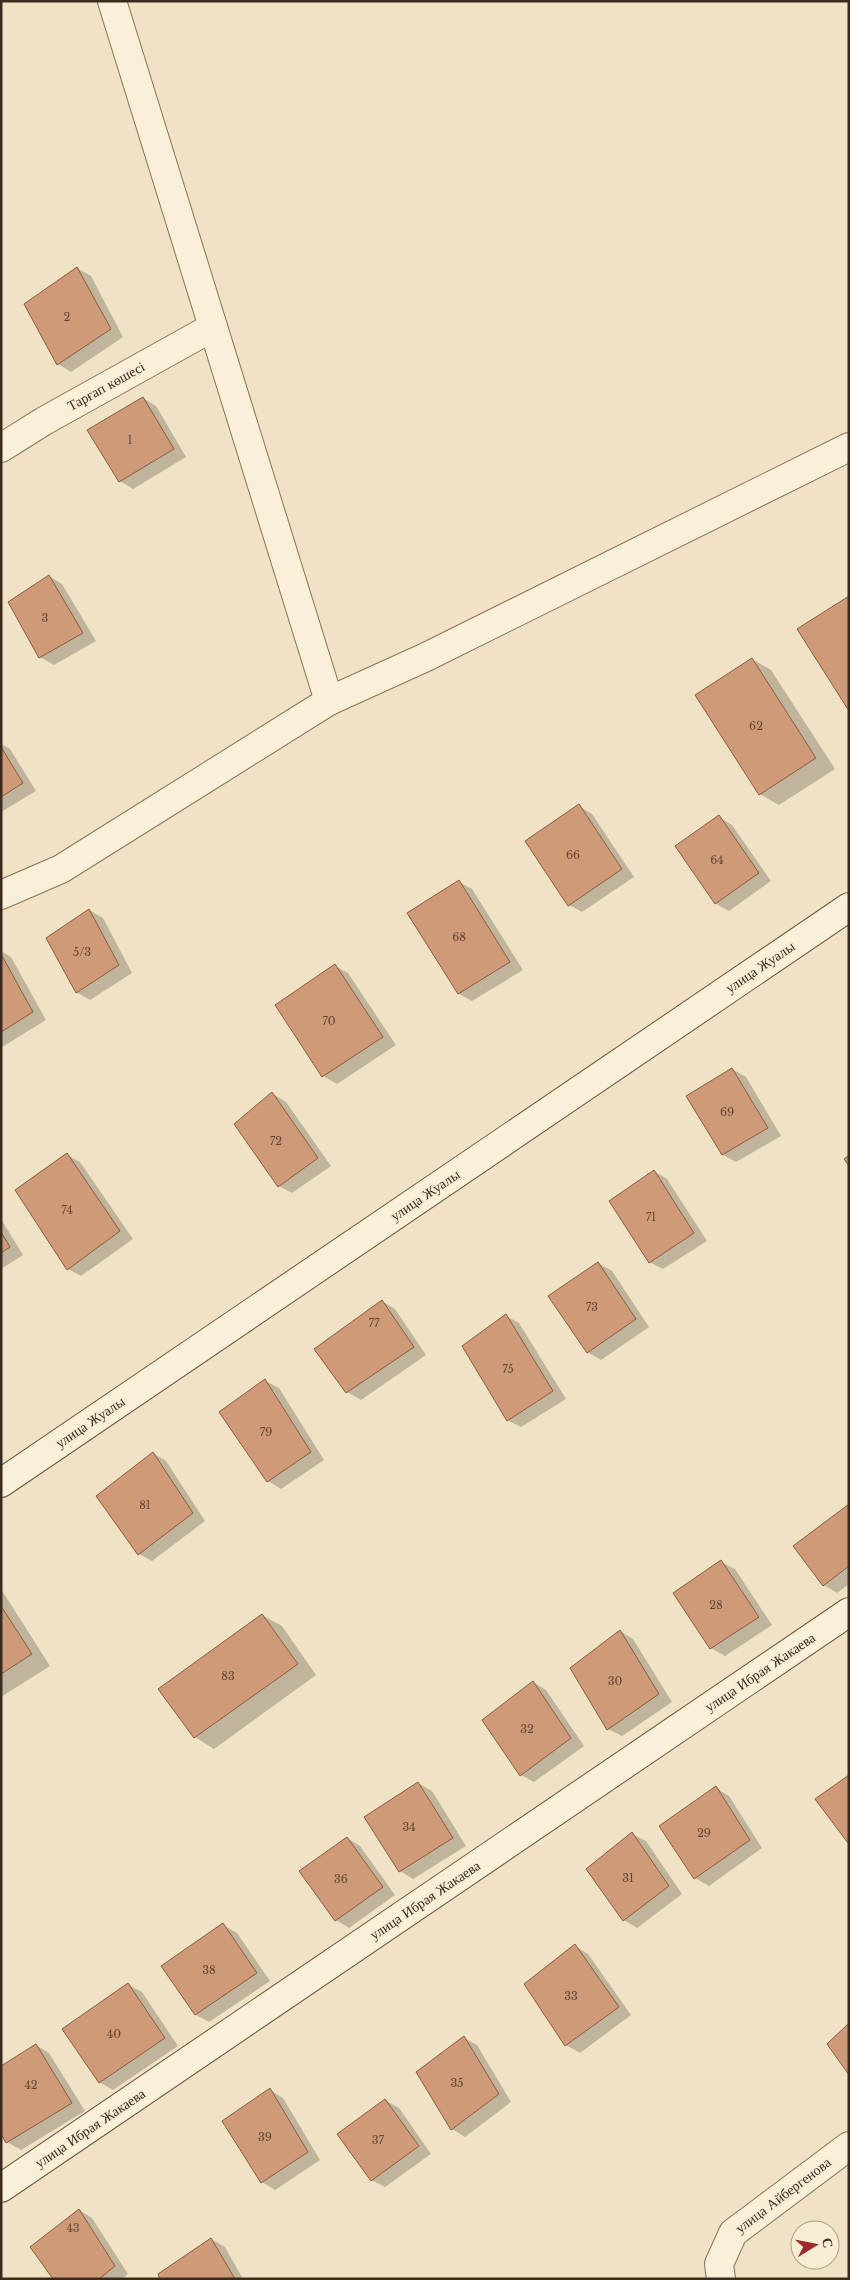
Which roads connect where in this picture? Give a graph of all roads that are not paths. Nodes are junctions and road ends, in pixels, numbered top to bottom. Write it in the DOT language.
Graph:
graph roads {
  1 [pos="112,1"];
  2 [pos="213,327"];
  3 [pos="849,447"];
  4 [pos="1,448"];
  5 [pos="330,700"];
  6 [pos="1,895"];
  7 [pos="849,907"];
  8 [pos="1,1482"];
  9 [pos="849,1612"];
  10 [pos="849,2146"];
  11 [pos="1,2188"];
  12 [pos="720,2279"];
  1 -- 2 [label="street"];
  2 -- 4 [label="street, Тарғап көшесі"];
  2 -- 5 [label="street"];
  3 -- 5 [label="street"];
  5 -- 6 [label="street"];
  7 -- 8 [label="street, улица Жуалы"];
  9 -- 11 [label="street, улица Ибрая Жакаева"];
  10 -- 12 [label="street, улица Айбергенова"];
}
